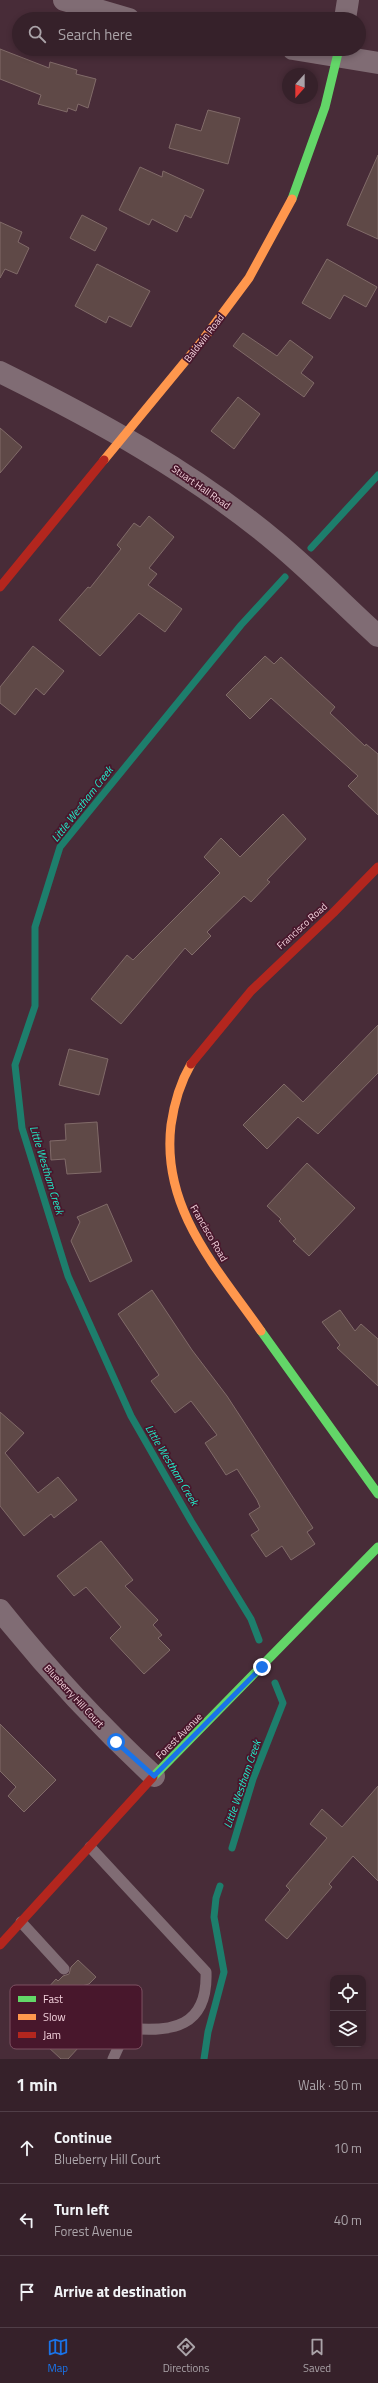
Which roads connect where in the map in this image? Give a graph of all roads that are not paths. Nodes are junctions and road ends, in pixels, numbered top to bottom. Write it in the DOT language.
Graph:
graph roads {
  1 [pos="64,0"];
  2 [pos="348,0"];
  3 [pos="105,12"];
  4 [pos="346,12"];
  5 [pos="338,56"];
  6 [pos="351,56"];
  7 [pos="378,63"];
  8 [pos="0,372"];
  9 [pos="124,437"];
  10 [pos="0,587"];
  11 [pos="378,636"];
  12 [pos="378,867"];
  13 [pos="378,1494"];
  14 [pos="378,1547"];
  15 [pos="0,1610"];
  16 [pos="154,1776"];
  17 [pos="90,1847"];
  18 [pos="21,1922"];
  19 [pos="0,1945"];
  20 [pos="64,1969"];
  21 [pos="142,2029"];
  22 [pos="118,2049"];
  23 [pos="113,2059"];
  1 -- 3 [label="street"];
  2 -- 4 [label="street"];
  5 -- 9 [label="street, Baldwin Road"];
  6 -- 7 [label="street"];
  8 -- 9 [label="street, Stuart Hall Road"];
  9 -- 10 [label="street, Baldwin Road"];
  9 -- 11 [label="street, Stuart Hall Road"];
  12 -- 13 [label="street, Francisco Road"];
  14 -- 16 [label="street, Forest Avenue"];
  15 -- 16 [label="street, Blueberry Hill Court"];
  16 -- 17 [label="street, Forest Avenue"];
  17 -- 18 [label="street, Forest Avenue"];
  17 -- 21 [label="lane"];
  18 -- 19 [label="street, Forest Avenue"];
  18 -- 20 [label="lane"];
  22 -- 23 [label="lane"];
}
